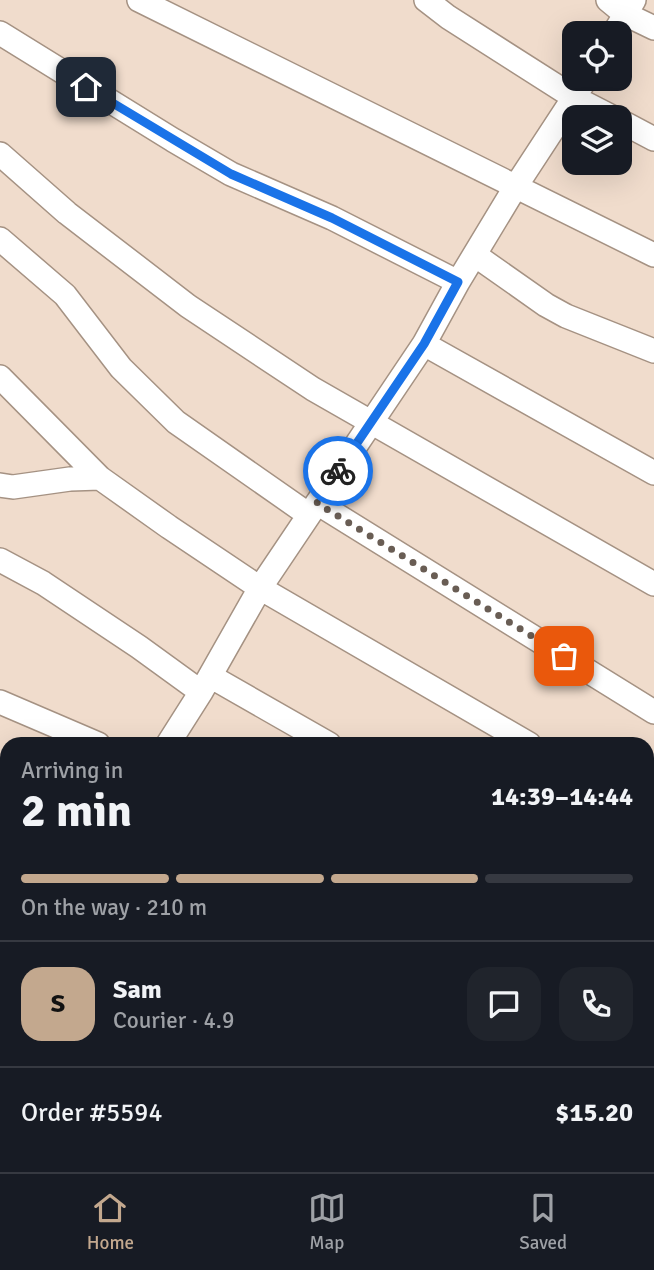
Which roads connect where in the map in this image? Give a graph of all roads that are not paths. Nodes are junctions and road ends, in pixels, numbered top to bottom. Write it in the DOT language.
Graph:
graph roads {
  1 [pos="139,0"];
  2 [pos="426,0"];
  3 [pos="620,12"];
  4 [pos="654,28"];
  5 [pos="0,33"];
  6 [pos="562,78"];
  7 [pos="578,91"];
  8 [pos="583,91"];
  9 [pos="599,105"];
  10 [pos="632,127"];
  11 [pos="654,139"];
  12 [pos="0,154"];
  13 [pos="516,186"];
  14 [pos="0,239"];
  15 [pos="475,255"];
  16 [pos="654,255"];
  17 [pos="458,282"];
  18 [pos="424,344"];
  19 [pos="654,351"];
  20 [pos="0,377"];
  21 [pos="371,423"];
  22 [pos="654,473"];
  23 [pos="100,478"];
  24 [pos="0,485"];
  25 [pos="313,509"];
  26 [pos="0,560"];
  27 [pos="654,584"];
  28 [pos="260,588"];
  29 [pos="205,684"];
  30 [pos="0,702"];
  31 [pos="654,712"];
  32 [pos="82,737"];
  33 [pos="172,737"];
  34 [pos="315,737"];
  35 [pos="517,737"];
  1 -- 13 [label="street"];
  2 -- 6 [label="street"];
  3 -- 4 [label="street"];
  5 -- 17 [label="street"];
  7 -- 13 [label="street"];
  8 -- 9 [label="street"];
  10 -- 11 [label="street"];
  12 -- 21 [label="street"];
  13 -- 15 [label="street"];
  13 -- 16 [label="street"];
  14 -- 25 [label="street"];
  15 -- 17 [label="street"];
  15 -- 19 [label="street"];
  17 -- 18 [label="street"];
  18 -- 21 [label="street"];
  18 -- 22 [label="street"];
  20 -- 23 [label="street"];
  21 -- 25 [label="street"];
  21 -- 27 [label="street"];
  23 -- 24 [label="street"];
  23 -- 28 [label="street"];
  25 -- 28 [label="street"];
  25 -- 31 [label="street"];
  26 -- 29 [label="street"];
  28 -- 29 [label="street"];
  28 -- 35 [label="street"];
  29 -- 33 [label="street"];
  29 -- 34 [label="street"];
  30 -- 32 [label="street"];
}
